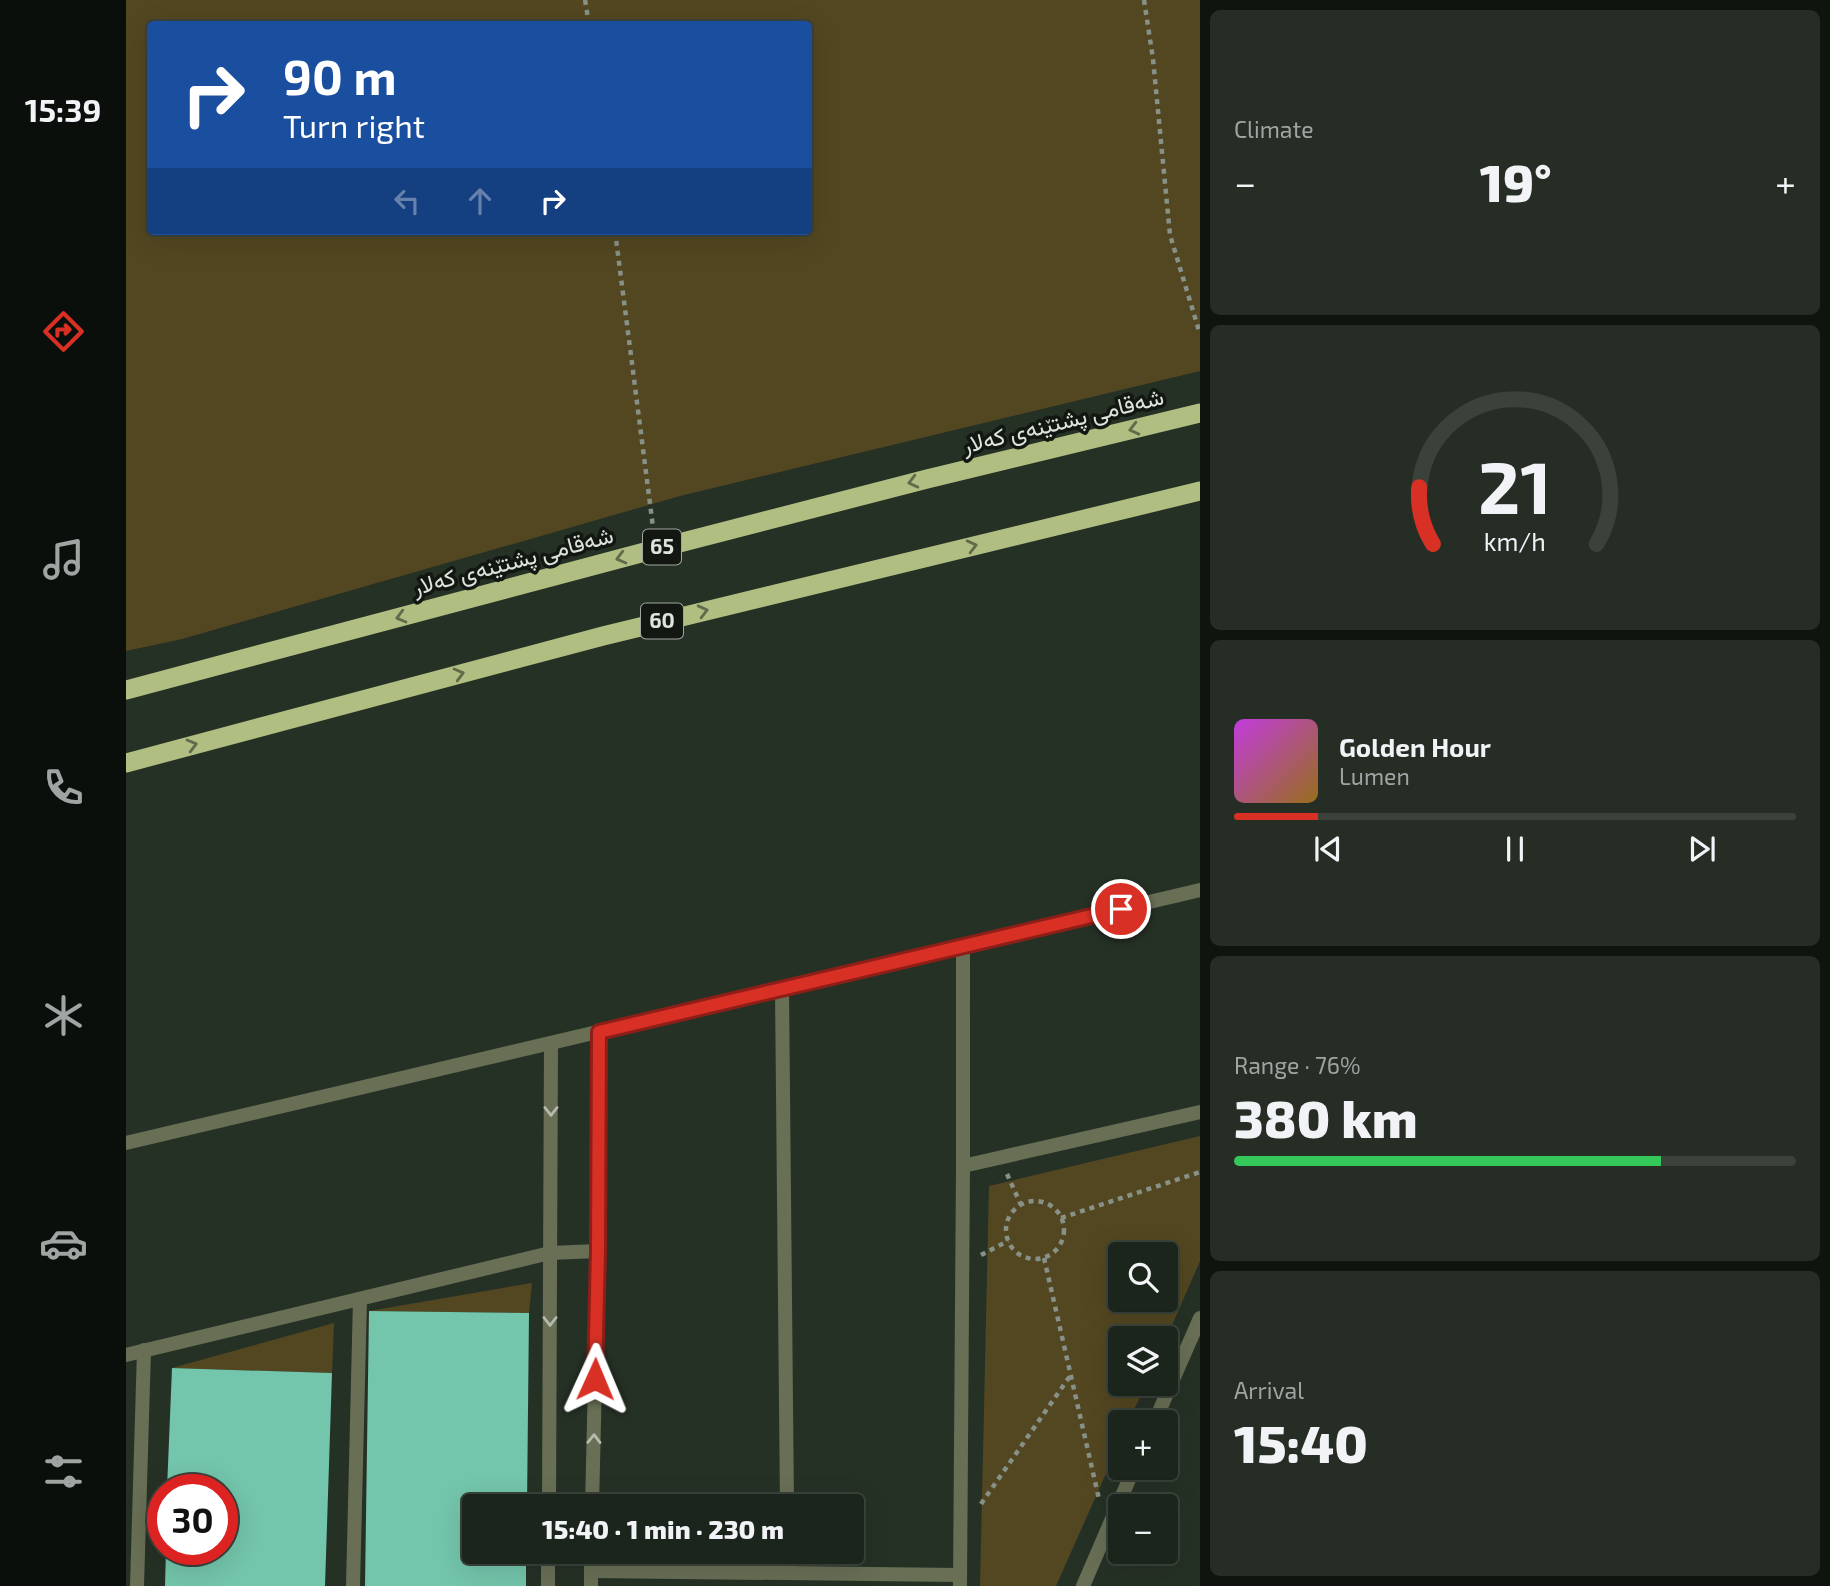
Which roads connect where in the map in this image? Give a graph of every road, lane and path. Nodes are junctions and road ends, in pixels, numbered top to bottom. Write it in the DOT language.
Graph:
graph roads {
  1 [pos="585,0"];
  2 [pos="1144,0"];
  3 [pos="588,21"];
  4 [pos="616,235"];
  5 [pos="1200,334"];
  6 [pos="1200,413"];
  7 [pos="1200,491"];
  8 [pos="656,548"];
  9 [pos="126,690"];
  10 [pos="126,762"];
  11 [pos="1200,890"];
  12 [pos="963,946"];
  13 [pos="782,989"];
  14 [pos="599,1032"];
  15 [pos="551,1043"];
  16 [pos="1200,1112"];
  17 [pos="126,1143"];
  18 [pos="999,1158"];
  19 [pos="963,1166"];
  20 [pos="1200,1172"];
  21 [pos="1021,1205"];
  22 [pos="1061,1218"];
  23 [pos="1008,1241"];
  24 [pos="598,1251"];
  25 [pos="550,1253"];
  26 [pos="1044,1258"];
  27 [pos="962,1263"];
  28 [pos="360,1299"];
  29 [pos="1200,1318"];
  30 [pos="144,1350"];
  31 [pos="126,1355"];
  32 [pos="1071,1376"];
  33 [pos="1160,1410"];
  34 [pos="1129,1480"];
  35 [pos="549,1494"];
  36 [pos="592,1494"];
  37 [pos="787,1494"];
  38 [pos="1106,1532"];
  39 [pos="960,1533"];
  40 [pos="132,1562"];
  41 [pos="548,1564"];
  42 [pos="591,1564"];
  43 [pos="788,1564"];
  44 [pos="591,1571"];
  45 [pos="788,1573"];
  46 [pos="960,1581"];
  47 [pos="137,1586"];
  48 [pos="353,1586"];
  49 [pos="548,1586"];
  50 [pos="590,1586"];
  51 [pos="1083,1586"];
  1 -- 3 [label="path"];
  2 -- 5 [label="path"];
  4 -- 8 [label="path"];
  6 -- 8 [label="highway, شەقامی پشتێنەی کەلار / 65, one-way"];
  10 -- 7 [label="highway, 60, one-way"];
  8 -- 9 [label="highway, شەقامی پشتێنەی کەلار / 65, one-way"];
  11 -- 12 [label="street"];
  12 -- 13 [label="street"];
  12 -- 19 [label="street"];
  13 -- 14 [label="street"];
  13 -- 37 [label="street"];
  14 -- 15 [label="street"];
  14 -- 24 [label="street"];
  15 -- 17 [label="street"];
  15 -- 25 [label="street, one-way"];
  16 -- 18 [label="street"];
  18 -- 19 [label="street"];
  18 -- 21 [label="path"];
  19 -- 27 [label="street"];
  20 -- 22 [label="path"];
  21 -- 22 [label="path"];
  21 -- 23 [label="path"];
  22 -- 26 [label="path"];
  23 -- 26 [label="path"];
  23 -- 27 [label="path"];
  24 -- 25 [label="street"];
  36 -- 24 [label="street, one-way"];
  25 -- 28 [label="street"];
  25 -- 35 [label="street, one-way"];
  26 -- 32 [label="path"];
  27 -- 39 [label="street"];
  28 -- 30 [label="street"];
  28 -- 48 [label="street"];
  29 -- 33 [label="street"];
  30 -- 31 [label="street"];
  30 -- 40 [label="street"];
  32 -- 38 [label="path"];
  32 -- 39 [label="path"];
  34 -- 38 [label="street"];
  38 -- 51 [label="street"];
  39 -- 46 [label="street"];
  40 -- 47 [label="street"];
  41 -- 49 [label="street"];
  42 -- 44 [label="street"];
  43 -- 45 [label="street"];
  44 -- 45 [label="street"];
  44 -- 50 [label="street"];
  45 -- 46 [label="street"];
}
